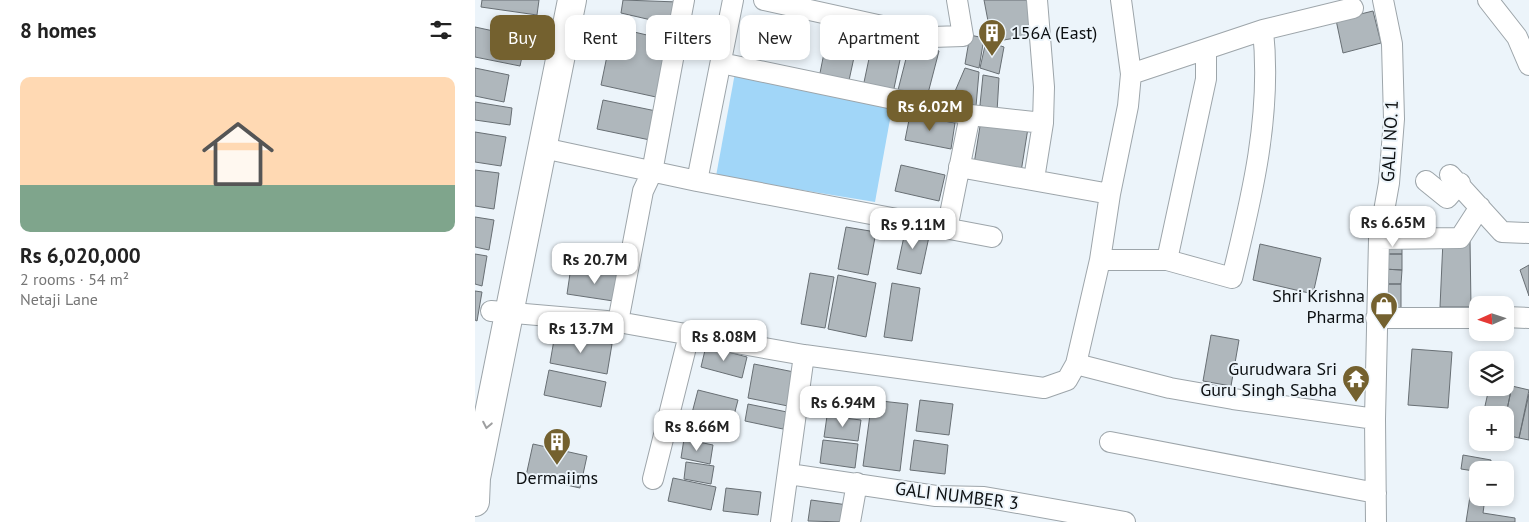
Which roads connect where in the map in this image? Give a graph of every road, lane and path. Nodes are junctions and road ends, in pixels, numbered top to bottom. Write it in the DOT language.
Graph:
graph roads {
  1 [pos="557,0"];
  2 [pos="573,0"];
  3 [pos="684,0"];
  4 [pos="733,0"];
  5 [pos="764,0"];
  6 [pos="957,0"];
  7 [pos="1037,0"];
  8 [pos="1383,0"];
  9 [pos="1487,0"];
  10 [pos="1127,2"];
  11 [pos="1353,8"];
  12 [pos="1263,30"];
  13 [pos="1206,49"];
  14 [pos="721,63"];
  15 [pos="1529,65"];
  16 [pos="1131,74"];
  17 [pos="969,115"];
  18 [pos="1043,123"];
  19 [pos="543,148"];
  20 [pos="959,167"];
  21 [pos="652,172"];
  22 [pos="1034,179"];
  23 [pos="697,181"];
  24 [pos="1427,182"];
  25 [pos="1110,194"];
  26 [pos="1480,207"];
  27 [pos="947,229"];
  28 [pos="1529,233"];
  29 [pos="992,237"];
  30 [pos="1379,239"];
  31 [pos="1100,260"];
  32 [pos="1167,260"];
  33 [pos="500,311"];
  34 [pos="1376,318"];
  35 [pos="1469,318"];
  36 [pos="1514,318"];
  37 [pos="1529,318"];
  38 [pos="618,322"];
  39 [pos="689,335"];
  40 [pos="804,355"];
  41 [pos="1076,364"];
  42 [pos="475,397"];
  43 [pos="1375,419"];
  44 [pos="1110,442"];
  45 [pos="476,472"];
  46 [pos="789,474"];
  47 [pos="653,479"];
  48 [pos="857,483"];
  49 [pos="1376,492"];
  50 [pos="475,502"];
  51 [pos="781,522"];
  52 [pos="850,522"];
  53 [pos="1125,522"];
  54 [pos="1376,522"];
  1 -- 33 [label="street"];
  2 -- 19 [label="street"];
  3 -- 21 [label="street"];
  4 -- 14 [label="street"];
  5 -- 6 [label="street"];
  7 -- 18 [label="street"];
  8 -- 30 [label="street, GALI NO. 1"];
  9 -- 15 [label="street"];
  10 -- 16 [label="street"];
  11 -- 12 [label="street"];
  12 -- 13 [label="street"];
  12 -- 32 [label="street"];
  13 -- 16 [label="street"];
  13 -- 32 [label="street"];
  14 -- 17 [label="street"];
  14 -- 23 [label="street"];
  16 -- 25 [label="street"];
  17 -- 18 [label="street"];
  17 -- 20 [label="street"];
  18 -- 22 [label="street"];
  19 -- 21 [label="street"];
  19 -- 33 [label="street"];
  20 -- 22 [label="street"];
  20 -- 27 [label="street"];
  21 -- 23 [label="street"];
  21 -- 38 [label="street"];
  22 -- 25 [label="street"];
  23 -- 27 [label="street"];
  24 -- 26 [label="street"];
  25 -- 31 [label="street"];
  26 -- 28 [label="street"];
  26 -- 30 [label="street"];
  27 -- 29 [label="street"];
  30 -- 34 [label="street, GALI NO. 1"];
  31 -- 32 [label="street"];
  31 -- 41 [label="street"];
  33 -- 38 [label="street"];
  33 -- 42 [label="street"];
  33 -- 45 [label="street, one-way"];
  34 -- 35 [label="street"];
  34 -- 43 [label="street, GALI NO. 1"];
  36 -- 37 [label="street"];
  38 -- 39 [label="street"];
  39 -- 40 [label="street"];
  39 -- 47 [label="street"];
  40 -- 41 [label="street"];
  40 -- 46 [label="street"];
  41 -- 43 [label="street"];
  43 -- 49 [label="street, GALI NO. 1"];
  44 -- 49 [label="street"];
  45 -- 50 [label="street"];
  46 -- 48 [label="street, GALI NUMBER 3"];
  46 -- 51 [label="street"];
  48 -- 52 [label="street"];
  48 -- 53 [label="street, GALI NUMBER 3"];
  49 -- 54 [label="street, GALI NO. 1"];
}
